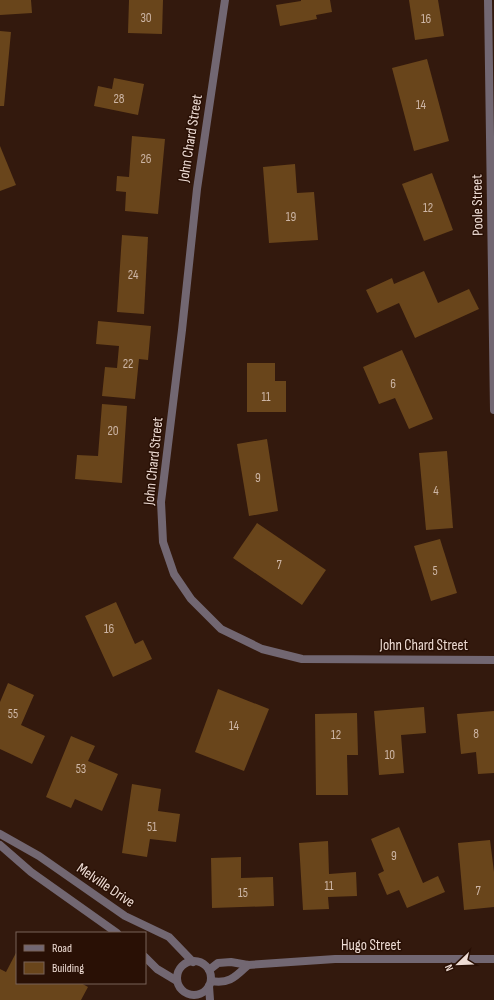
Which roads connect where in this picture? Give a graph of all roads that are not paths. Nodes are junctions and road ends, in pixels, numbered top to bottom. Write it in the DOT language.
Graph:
graph roads {
  1 [pos="225,0"];
  2 [pos="488,0"];
  3 [pos="494,410"];
  4 [pos="494,660"];
  5 [pos="0,834"];
  6 [pos="0,845"];
  7 [pos="116,932"];
  8 [pos="146,958"];
  9 [pos="494,959"];
  10 [pos="193,962"];
  11 [pos="248,965"];
  12 [pos="209,970"];
  13 [pos="178,984"];
  14 [pos="210,984"];
  15 [pos="182,1000"];
  16 [pos="210,1000"];
  1 -- 4 [label="street, John Chard Street"];
  2 -- 3 [label="street, Poole Street"];
  5 -- 10 [label="street, Melville Drive"];
  6 -- 7 [label="street"];
  8 -- 13 [label="street"];
  9 -- 11 [label="street, Hugo Street"];
  10 -- 12 [label="street"];
  10 -- 13 [label="street"];
  11 -- 12 [label="street, Hugo Street"];
  11 -- 14 [label="street"];
  12 -- 14 [label="street"];
  13 -- 14 [label="street"];
  13 -- 15 [label="street"];
  14 -- 16 [label="street"];
}
